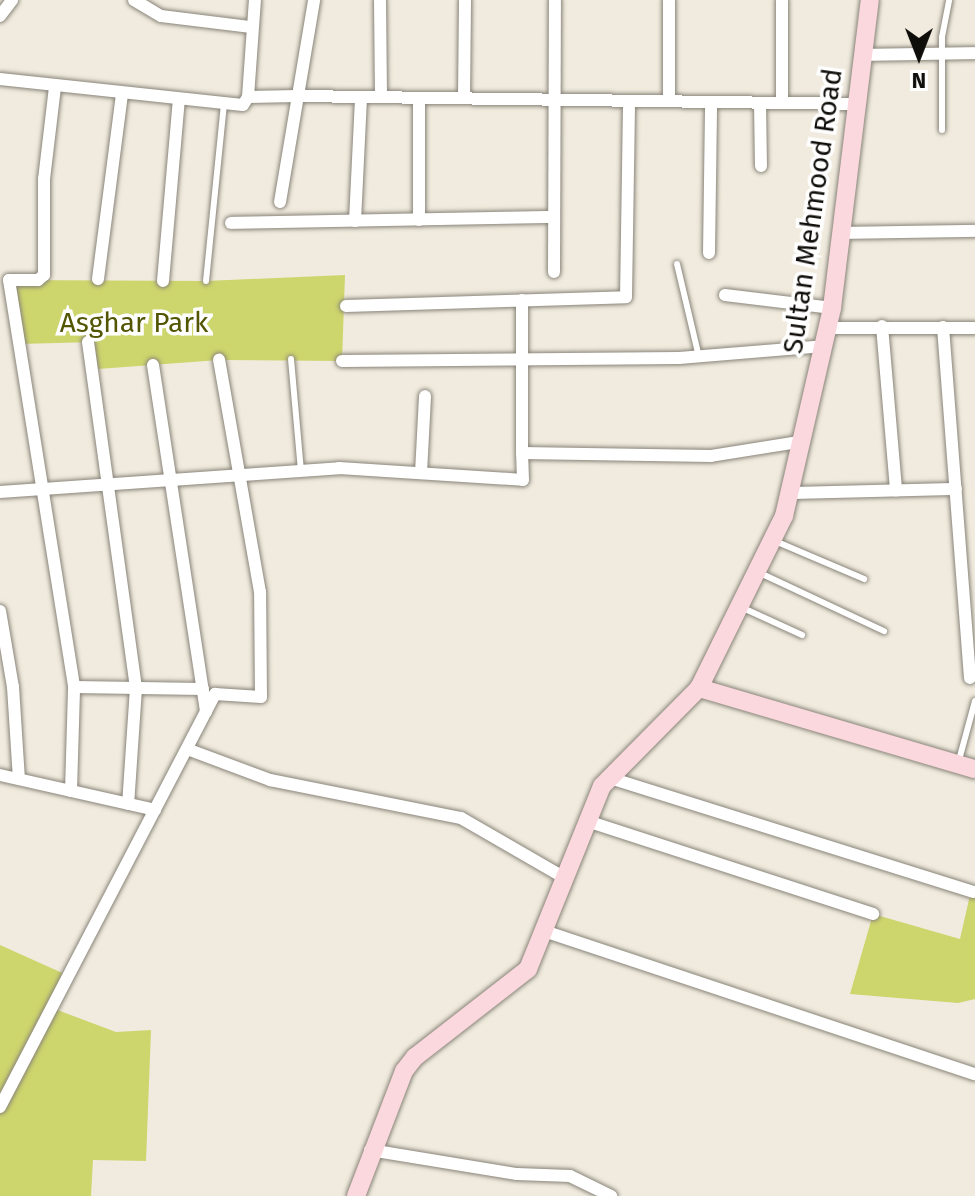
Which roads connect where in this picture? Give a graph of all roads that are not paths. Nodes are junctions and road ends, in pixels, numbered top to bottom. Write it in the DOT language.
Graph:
graph roads {
  1 [pos="12,0"];
  2 [pos="134,0"];
  3 [pos="255,0"];
  4 [pos="314,0"];
  5 [pos="380,0"];
  6 [pos="465,0"];
  7 [pos="555,0"];
  8 [pos="669,0"];
  9 [pos="782,0"];
  10 [pos="870,0"];
  11 [pos="949,0"];
  12 [pos="0,16"];
  13 [pos="251,27"];
  14 [pos="975,53"];
  15 [pos="942,54"];
  16 [pos="864,55"];
  17 [pos="0,79"];
  18 [pos="55,87"];
  19 [pos="122,94"];
  20 [pos="297,96"];
  21 [pos="248,97"];
  22 [pos="361,97"];
  23 [pos="381,97"];
  24 [pos="419,98"];
  25 [pos="464,98"];
  26 [pos="179,99"];
  27 [pos="555,100"];
  28 [pos="629,101"];
  29 [pos="669,101"];
  30 [pos="711,102"];
  31 [pos="760,103"];
  32 [pos="782,103"];
  33 [pos="224,104"];
  34 [pos="858,104"];
  35 [pos="942,130"];
  36 [pos="761,166"];
  37 [pos="280,202"];
  38 [pos="554,217"];
  39 [pos="419,220"];
  40 [pos="355,221"];
  41 [pos="231,223"];
  42 [pos="975,231"];
  43 [pos="844,233"];
  44 [pos="709,253"];
  45 [pos="677,264"];
  46 [pos="554,272"];
  47 [pos="98,279"];
  48 [pos="4,280"];
  49 [pos="163,281"];
  50 [pos="206,281"];
  51 [pos="725,295"];
  52 [pos="522,300"];
  53 [pos="346,306"];
  54 [pos="832,308"];
  55 [pos="882,326"];
  56 [pos="943,327"];
  57 [pos="975,328"];
  58 [pos="826,337"];
  59 [pos="88,342"];
  60 [pos="699,357"];
  61 [pos="291,359"];
  62 [pos="219,360"];
  63 [pos="522,360"];
  64 [pos="342,361"];
  65 [pos="153,365"];
  66 [pos="425,396"];
  67 [pos="798,442"];
  68 [pos="522,453"];
  69 [pos="301,471"];
  70 [pos="421,473"];
  71 [pos="240,475"];
  72 [pos="170,480"];
  73 [pos="104,485"];
  74 [pos="43,489"];
  75 [pos="956,489"];
  76 [pos="896,490"];
  77 [pos="0,492"];
  78 [pos="789,493"];
  79 [pos="772,540"];
  80 [pos="757,572"];
  81 [pos="864,579"];
  82 [pos="739,606"];
  83 [pos="0,611"];
  84 [pos="970,615"];
  85 [pos="884,631"];
  86 [pos="802,635"];
  87 [pos="970,678"];
  88 [pos="74,687"];
  89 [pos="136,688"];
  90 [pos="699,688"];
  91 [pos="203,689"];
  92 [pos="975,701"];
  93 [pos="206,712"];
  94 [pos="187,749"];
  95 [pos="966,766"];
  96 [pos="0,775"];
  97 [pos="610,778"];
  98 [pos="19,779"];
  99 [pos="71,791"];
  100 [pos="128,804"];
  101 [pos="155,810"];
  102 [pos="587,821"];
  103 [pos="563,877"];
  104 [pos="974,892"];
  105 [pos="873,914"];
  106 [pos="544,931"];
  107 [pos="975,1074"];
  108 [pos="0,1107"];
  109 [pos="370,1150"];
  110 [pos="356,1196"];
  111 [pos="611,1196"];
  1 -- 12 [label="street"];
  2 -- 13 [label="street"];
  3 -- 13 [label="street"];
  4 -- 20 [label="street"];
  5 -- 23 [label="street"];
  6 -- 25 [label="street"];
  7 -- 27 [label="street"];
  8 -- 29 [label="street"];
  9 -- 32 [label="street"];
  10 -- 16 [label="street, Sultan Mehmood Road"];
  11 -- 15 [label="lane"];
  13 -- 21 [label="street"];
  14 -- 15 [label="street"];
  15 -- 16 [label="street"];
  15 -- 35 [label="lane"];
  16 -- 34 [label="street, Sultan Mehmood Road"];
  17 -- 18 [label="street"];
  18 -- 19 [label="street"];
  18 -- 48 [label="street"];
  19 -- 26 [label="street"];
  19 -- 47 [label="street"];
  20 -- 21 [label="street"];
  20 -- 22 [label="street"];
  20 -- 37 [label="street"];
  21 -- 33 [label="street"];
  22 -- 23 [label="street"];
  22 -- 40 [label="street"];
  23 -- 24 [label="street"];
  24 -- 25 [label="street"];
  24 -- 39 [label="street"];
  25 -- 27 [label="street"];
  26 -- 33 [label="street"];
  26 -- 49 [label="street"];
  27 -- 28 [label="street"];
  27 -- 38 [label="street"];
  28 -- 29 [label="street"];
  28 -- 52 [label="street"];
  29 -- 30 [label="street"];
  30 -- 31 [label="street"];
  30 -- 44 [label="street"];
  31 -- 32 [label="street"];
  31 -- 36 [label="street"];
  32 -- 34 [label="street"];
  33 -- 50 [label="lane"];
  34 -- 43 [label="street, Sultan Mehmood Road"];
  38 -- 39 [label="street"];
  38 -- 46 [label="street"];
  39 -- 40 [label="street"];
  40 -- 41 [label="street"];
  42 -- 43 [label="street"];
  43 -- 54 [label="street, Sultan Mehmood Road"];
  45 -- 60 [label="lane"];
  48 -- 74 [label="street"];
  51 -- 54 [label="street"];
  52 -- 53 [label="street"];
  52 -- 63 [label="street"];
  54 -- 58 [label="street, Sultan Mehmood Road"];
  55 -- 56 [label="street"];
  55 -- 58 [label="street"];
  55 -- 76 [label="street"];
  56 -- 57 [label="street"];
  56 -- 75 [label="street"];
  58 -- 60 [label="street"];
  58 -- 67 [label="street, Sultan Mehmood Road"];
  59 -- 73 [label="street"];
  60 -- 63 [label="street"];
  61 -- 69 [label="lane"];
  62 -- 71 [label="street"];
  63 -- 64 [label="street"];
  63 -- 68 [label="street"];
  65 -- 72 [label="street"];
  66 -- 70 [label="street"];
  67 -- 68 [label="street"];
  67 -- 78 [label="street, Sultan Mehmood Road"];
  68 -- 70 [label="street"];
  69 -- 70 [label="street"];
  69 -- 71 [label="street"];
  71 -- 72 [label="street"];
  71 -- 93 [label="street"];
  72 -- 73 [label="street"];
  72 -- 91 [label="street"];
  73 -- 74 [label="street"];
  73 -- 89 [label="street"];
  74 -- 77 [label="street"];
  74 -- 88 [label="street"];
  75 -- 76 [label="street"];
  75 -- 84 [label="street"];
  76 -- 78 [label="street"];
  78 -- 79 [label="street, Sultan Mehmood Road"];
  79 -- 80 [label="street, Sultan Mehmood Road"];
  79 -- 81 [label="lane"];
  80 -- 82 [label="street, Sultan Mehmood Road"];
  80 -- 85 [label="lane"];
  82 -- 86 [label="lane"];
  82 -- 90 [label="street, Sultan Mehmood Road"];
  83 -- 98 [label="street"];
  84 -- 87 [label="street"];
  88 -- 89 [label="street"];
  88 -- 99 [label="street"];
  89 -- 91 [label="street"];
  89 -- 100 [label="street"];
  90 -- 95 [label="street"];
  90 -- 97 [label="street, Sultan Mehmood Road"];
  91 -- 93 [label="street"];
  92 -- 95 [label="lane"];
  93 -- 94 [label="street"];
  94 -- 101 [label="street"];
  94 -- 103 [label="street"];
  96 -- 98 [label="street"];
  97 -- 102 [label="street, Sultan Mehmood Road"];
  97 -- 104 [label="street"];
  98 -- 99 [label="street"];
  99 -- 100 [label="street"];
  100 -- 101 [label="street"];
  101 -- 108 [label="street"];
  102 -- 103 [label="street, Sultan Mehmood Road"];
  102 -- 105 [label="street"];
  103 -- 106 [label="street, Sultan Mehmood Road"];
  106 -- 107 [label="street"];
  106 -- 109 [label="street, Sultan Mehmood Road"];
  109 -- 110 [label="street, Sultan Mehmood Road"];
  109 -- 111 [label="street"];
}
